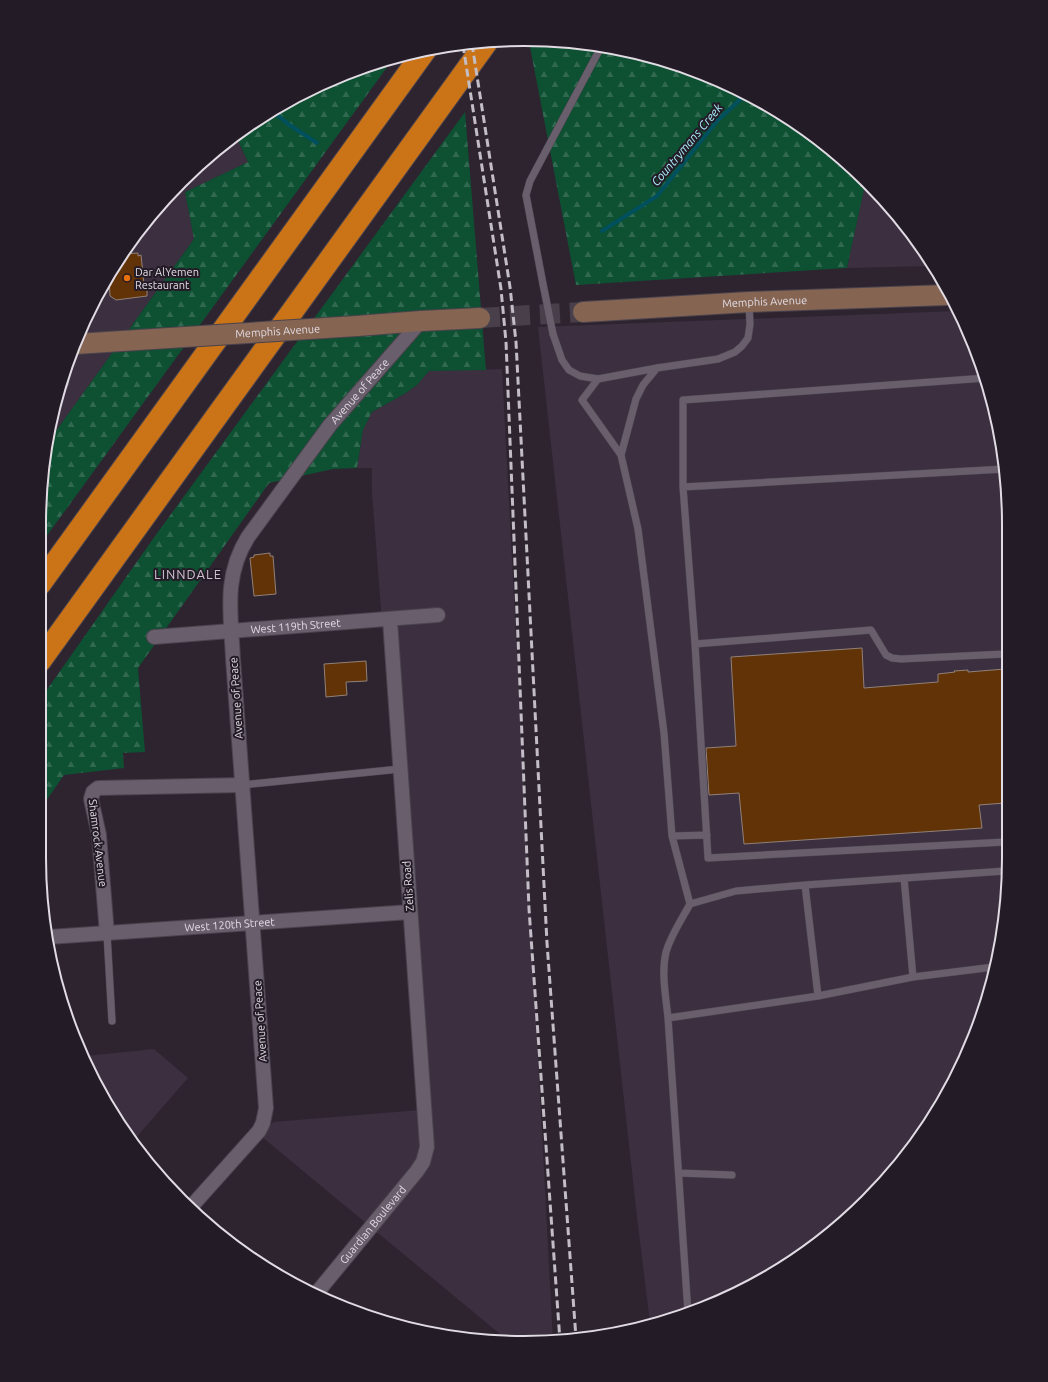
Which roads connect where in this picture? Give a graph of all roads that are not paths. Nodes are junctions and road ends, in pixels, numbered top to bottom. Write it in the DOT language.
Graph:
graph roads {
  1 [pos="482,48"];
  2 [pos="598,52"];
  3 [pos="421,57"];
  4 [pos="943,295"];
  5 [pos="749,302"];
  6 [pos="583,312"];
  7 [pos="480,318"];
  8 [pos="420,321"];
  9 [pos="81,344"];
  10 [pos="657,368"];
  11 [pos="980,378"];
  12 [pos="598,379"];
  13 [pos="621,455"];
  14 [pos="999,469"];
  15 [pos="683,487"];
  16 [pos="58,559"];
  17 [pos="46,572"];
  18 [pos="46,576"];
  19 [pos="84,600"];
  20 [pos="438,615"];
  21 [pos="390,620"];
  22 [pos="232,630"];
  23 [pos="154,637"];
  24 [pos="694,644"];
  25 [pos="46,653"];
  26 [pos="1002,654"];
  27 [pos="46,662"];
  28 [pos="400,769"];
  29 [pos="242,785"];
  30 [pos="672,836"];
  31 [pos="707,836"];
  32 [pos="1002,842"];
  33 [pos="1002,871"];
  34 [pos="904,878"];
  35 [pos="805,885"];
  36 [pos="690,904"];
  37 [pos="410,912"];
  38 [pos="252,922"];
  39 [pos="107,934"];
  40 [pos="53,937"];
  41 [pos="989,968"];
  42 [pos="913,977"];
  43 [pos="818,996"];
  44 [pos="668,1018"];
  45 [pos="112,1020"];
  46 [pos="426,1153"];
  47 [pos="679,1174"];
  48 [pos="732,1175"];
  49 [pos="194,1203"];
  50 [pos="319,1290"];
  51 [pos="688,1307"];
  1 -- 19 [label="highway"];
  2 -- 12 [label="lane, bridge"];
  3 -- 16 [label="highway"];
  4 -- 5 [label="main road, Memphis Avenue"];
  5 -- 6 [label="main road, Memphis Avenue"];
  5 -- 10 [label="lane"];
  7 -- 8 [label="main road, Memphis Avenue"];
  8 -- 9 [label="main road, Memphis Avenue, bridge"];
  8 -- 22 [label="street, Avenue of Peace"];
  10 -- 12 [label="lane"];
  10 -- 13 [label="lane"];
  11 -- 15 [label="lane"];
  12 -- 13 [label="lane"];
  13 -- 30 [label="lane"];
  14 -- 15 [label="lane"];
  15 -- 24 [label="lane"];
  16 -- 17 [label="highway"];
  16 -- 18 [label="highway"];
  19 -- 25 [label="highway"];
  19 -- 27 [label="highway"];
  20 -- 21 [label="street, West 119th Street"];
  21 -- 22 [label="street, West 119th Street"];
  21 -- 28 [label="street, Zelis Road"];
  22 -- 23 [label="street, West 119th Street"];
  22 -- 29 [label="street, Avenue of Peace"];
  24 -- 26 [label="lane"];
  24 -- 31 [label="lane"];
  28 -- 29 [label="lane"];
  28 -- 37 [label="street, Zelis Road"];
  29 -- 38 [label="street, Avenue of Peace"];
  29 -- 39 [label="street, Shamrock Avenue"];
  30 -- 31 [label="lane"];
  30 -- 36 [label="lane"];
  31 -- 32 [label="lane"];
  33 -- 34 [label="lane"];
  34 -- 35 [label="lane"];
  34 -- 42 [label="lane"];
  35 -- 36 [label="lane"];
  35 -- 43 [label="lane"];
  36 -- 44 [label="lane"];
  37 -- 38 [label="street, West 120th Street"];
  37 -- 46 [label="street, Zelis Road"];
  38 -- 39 [label="street, West 120th Street"];
  38 -- 49 [label="street, Avenue of Peace"];
  39 -- 40 [label="street, West 120th Street"];
  39 -- 45 [label="lane, Shamrock Avenue"];
  41 -- 42 [label="lane"];
  42 -- 43 [label="lane"];
  43 -- 44 [label="lane"];
  44 -- 47 [label="lane"];
  46 -- 50 [label="street, Guardian Boulevard"];
  47 -- 48 [label="lane"];
  47 -- 51 [label="lane"];
}
